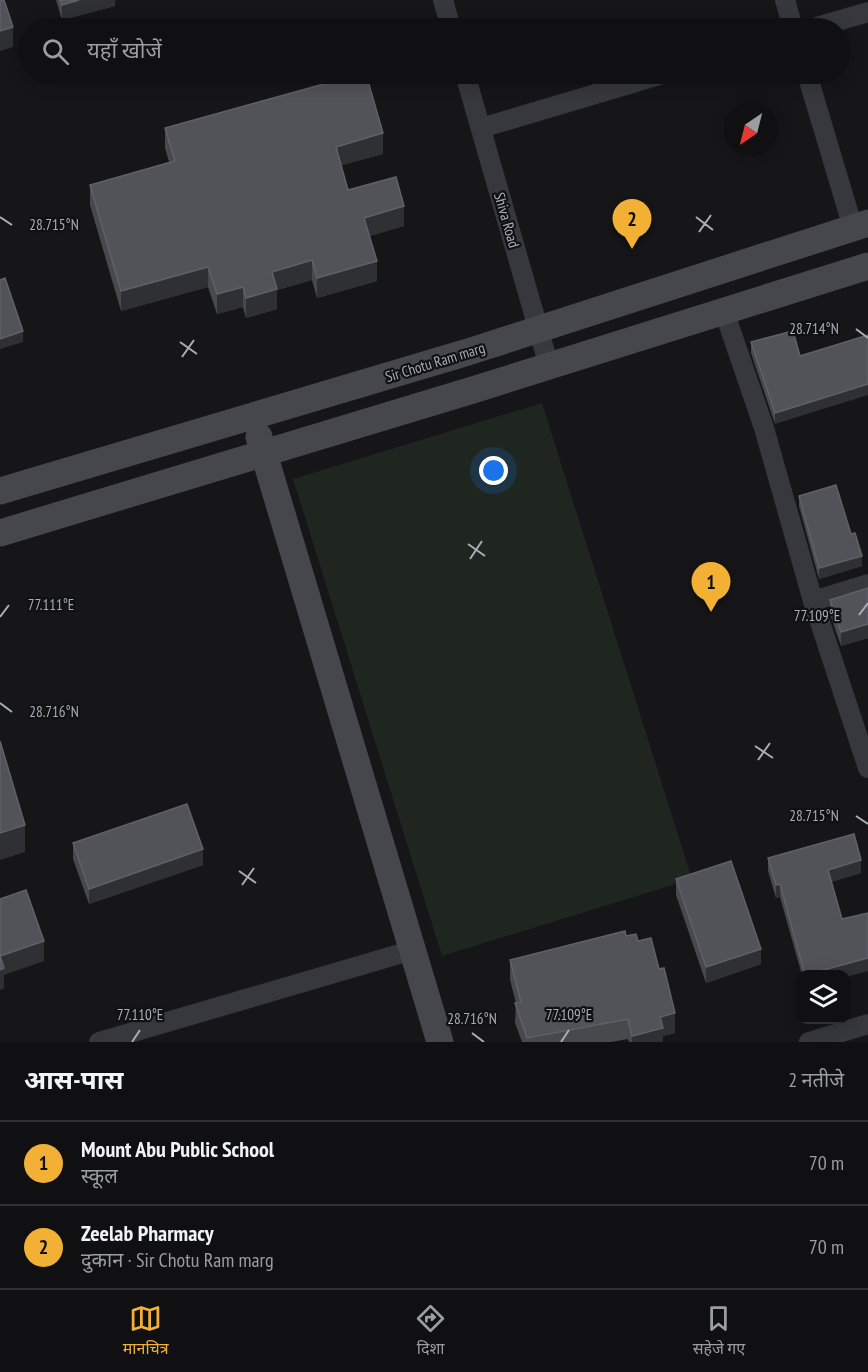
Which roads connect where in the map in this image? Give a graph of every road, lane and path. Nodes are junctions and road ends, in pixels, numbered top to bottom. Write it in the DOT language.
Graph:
graph roads {
  1 [pos="443,0"];
  2 [pos="784,0"];
  3 [pos="868,12"];
  4 [pos="448,18"];
  5 [pos="790,18"];
  6 [pos="847,18"];
  7 [pos="468,84"];
  8 [pos="629,84"];
  9 [pos="810,84"];
  10 [pos="481,128"];
  11 [pos="860,226"];
  12 [pos="868,266"];
  13 [pos="724,311"];
  14 [pos="539,330"];
  15 [pos="549,366"];
  16 [pos="253,416"];
  17 [pos="264,454"];
  18 [pos="0,491"];
  19 [pos="0,533"];
  20 [pos="868,584"];
  21 [pos="813,601"];
  22 [pos="868,768"];
  23 [pos="413,950"];
  24 [pos="868,1024"];
  25 [pos="99,1042"];
  26 [pos="440,1042"];
  27 [pos="809,1042"];
  1 -- 4 [label="street"];
  2 -- 5 [label="street"];
  3 -- 6 [label="street"];
  7 -- 10 [label="street, Shiva Road"];
  8 -- 10 [label="street"];
  9 -- 11 [label="street"];
  10 -- 14 [label="street, Shiva Road"];
  11 -- 14 [label="street, Sir Chotu Ram marg"];
  12 -- 13 [label="street"];
  13 -- 15 [label="street"];
  13 -- 21 [label="street"];
  14 -- 15 [label="street, Shiva Road"];
  14 -- 16 [label="street, Sir Chotu Ram marg"];
  15 -- 17 [label="street"];
  16 -- 17 [label="street"];
  16 -- 18 [label="street, Sir Chotu Ram marg"];
  17 -- 19 [label="street"];
  17 -- 23 [label="street"];
  20 -- 21 [label="street"];
  21 -- 22 [label="street"];
  23 -- 25 [label="street"];
  23 -- 26 [label="street"];
  24 -- 27 [label="street"];
}
